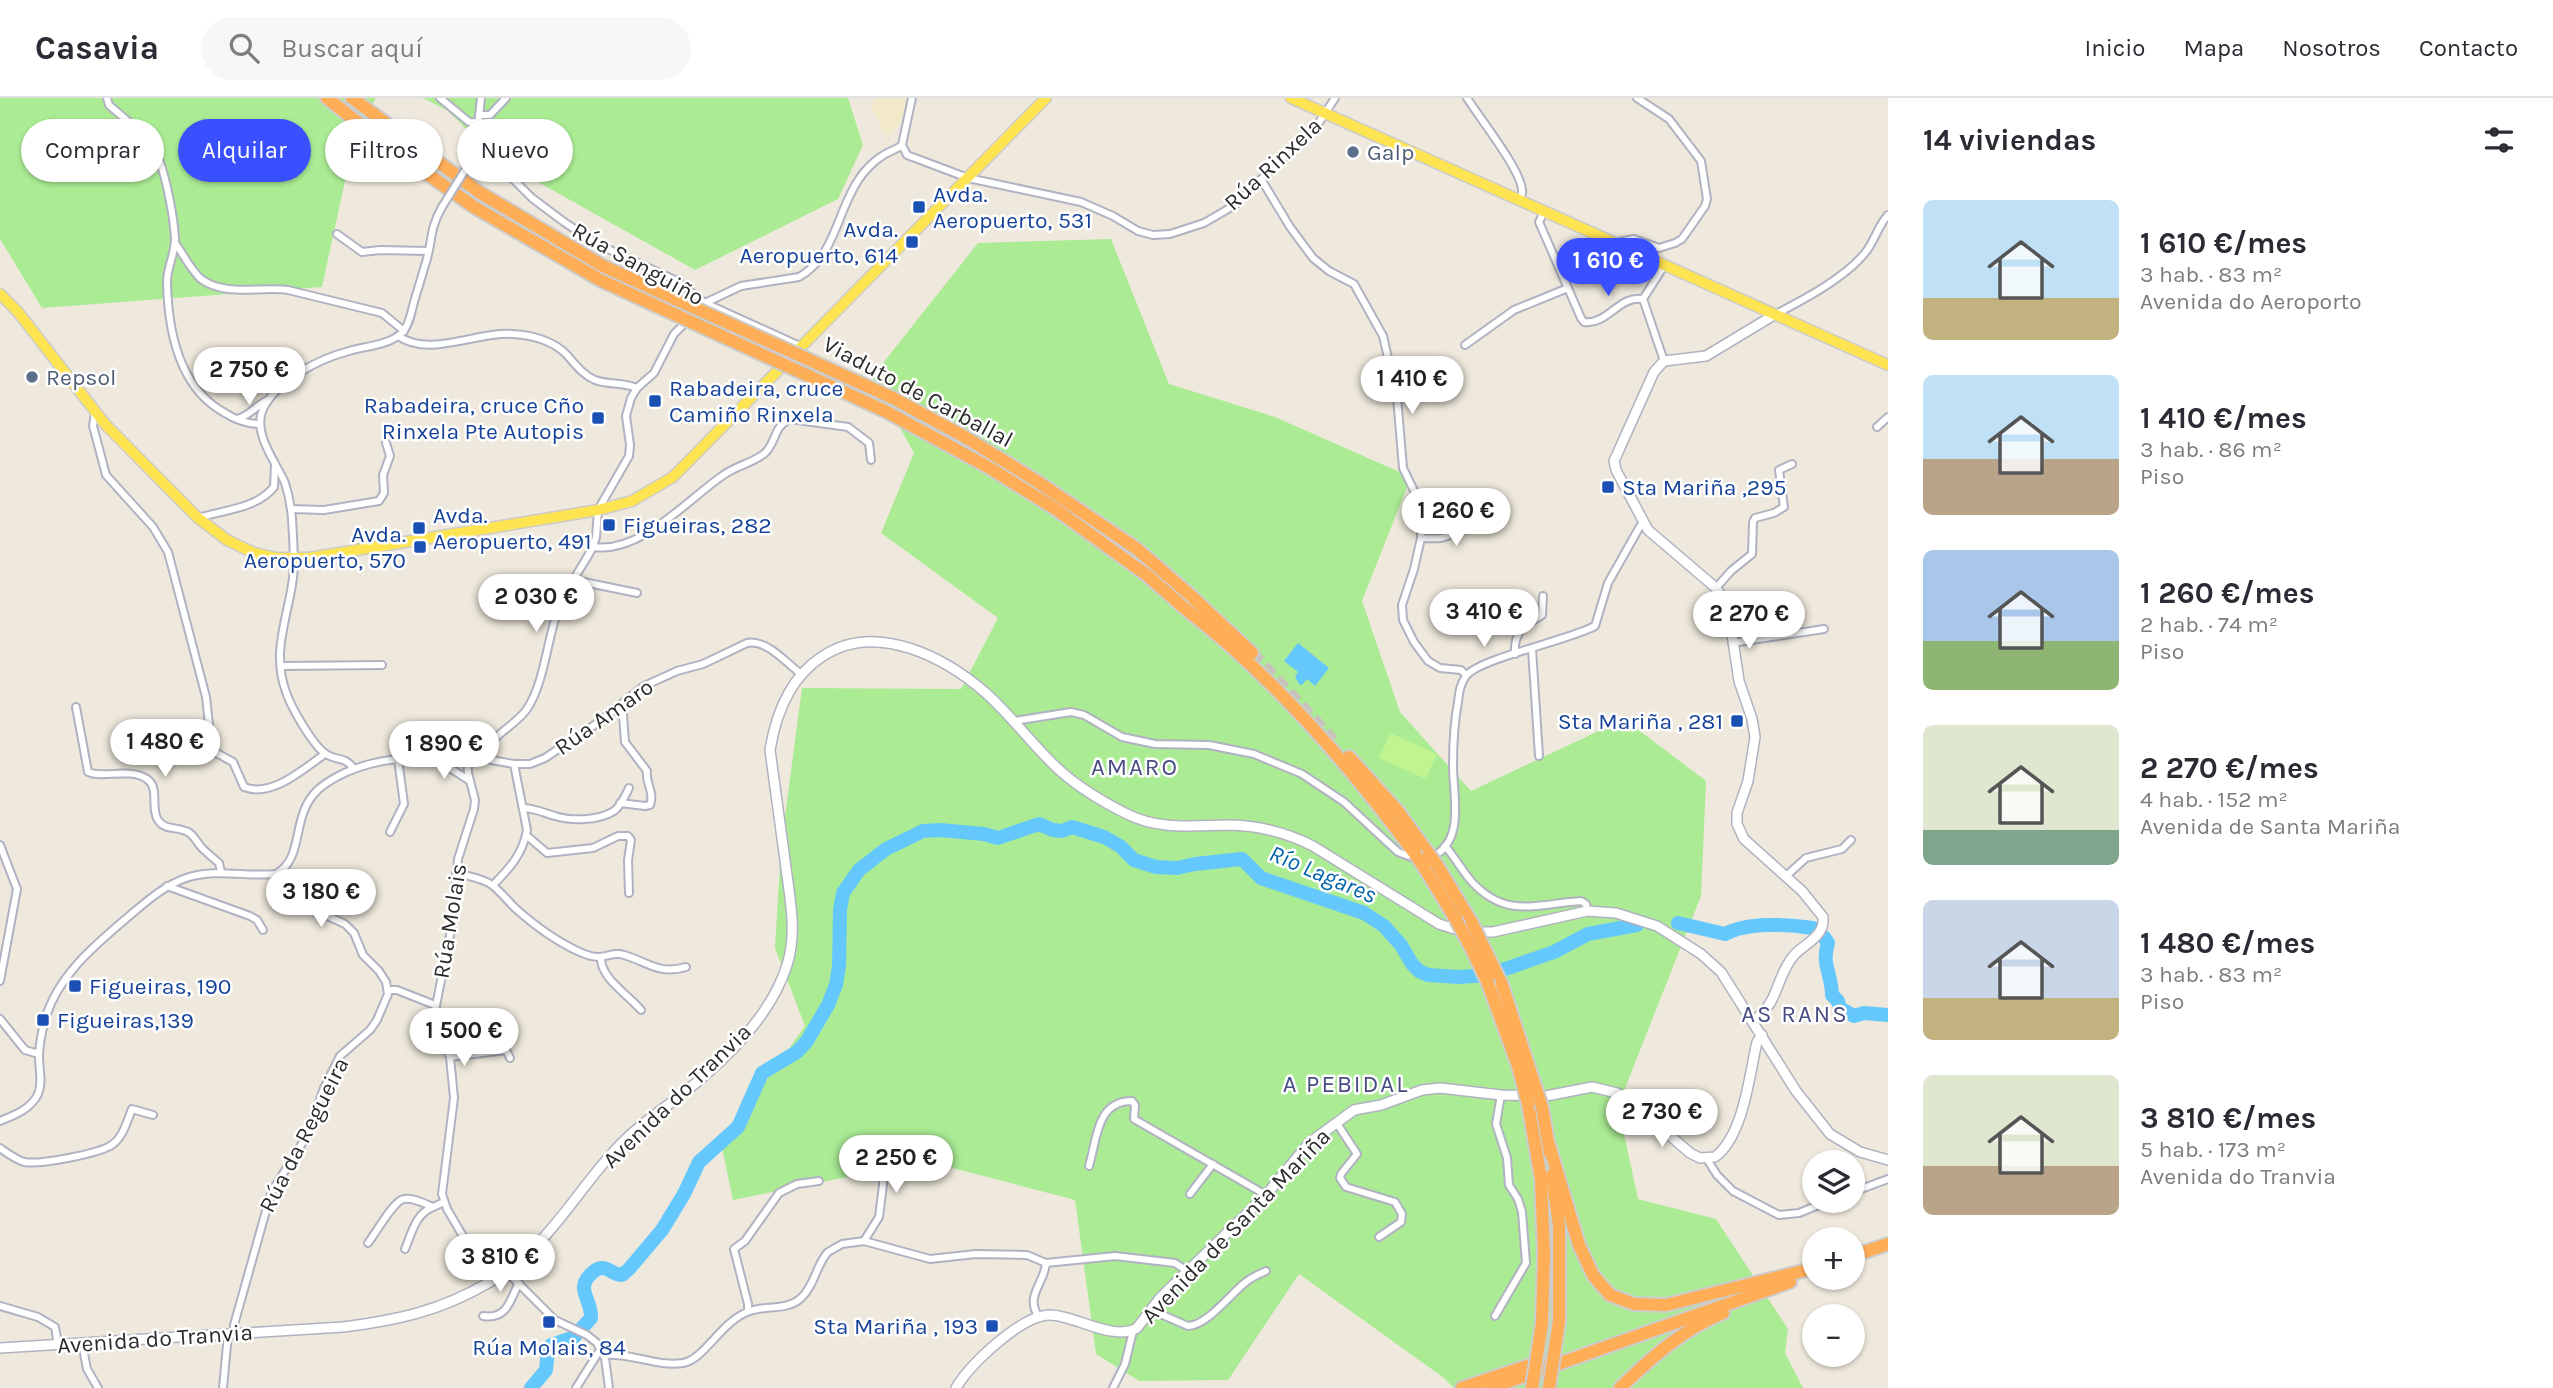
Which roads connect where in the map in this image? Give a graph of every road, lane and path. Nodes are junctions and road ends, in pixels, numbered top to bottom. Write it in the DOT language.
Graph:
graph roads {
  1 [pos="107,98"];
  2 [pos="327,98"];
  3 [pos="352,98"];
  4 [pos="440,98"];
  5 [pos="481,98"];
  6 [pos="506,98"];
  7 [pos="912,98"];
  8 [pos="1046,98"];
  9 [pos="1291,98"];
  10 [pos="1335,98"];
  11 [pos="1466,98"];
  12 [pos="1636,98"];
  13 [pos="1326,114"];
  14 [pos="465,119"];
  15 [pos="478,119"];
  16 [pos="903,148"];
  17 [pos="968,178"];
  18 [pos="1261,179"];
  19 [pos="457,182"];
  20 [pos="516,182"];
  21 [pos="1519,201"];
  22 [pos="1544,212"];
  23 [pos="1888,215"];
  24 [pos="337,234"];
  25 [pos="175,243"];
  26 [pos="1614,243"];
  27 [pos="428,251"];
  28 [pos="1664,266"];
  29 [pos="1568,288"];
  30 [pos="0,294"];
  31 [pos="1643,299"];
  32 [pos="705,303"];
  33 [pos="1774,315"];
  34 [pos="404,331"];
  35 [pos="398,336"];
  36 [pos="1465,345"];
  37 [pos="802,347"];
  38 [pos="1664,361"];
  39 [pos="1888,365"];
  40 [pos="637,388"];
  41 [pos="270,399"];
  42 [pos="95,412"];
  43 [pos="1888,417"];
  44 [pos="237,419"];
  45 [pos="260,424"];
  46 [pos="1877,427"];
  47 [pos="386,443"];
  48 [pos="871,460"];
  49 [pos="275,462"];
  50 [pos="1792,464"];
  51 [pos="291,509"];
  52 [pos="598,510"];
  53 [pos="198,517"];
  54 [pos="1452,520"];
  55 [pos="1643,521"];
  56 [pos="1421,538"];
  57 [pos="593,547"];
  58 [pos="294,559"];
  59 [pos="574,580"];
  60 [pos="1716,588"];
  61 [pos="637,593"];
  62 [pos="1543,596"];
  63 [pos="1186,601"];
  64 [pos="1824,629"];
  65 [pos="1732,643"];
  66 [pos="1532,649"];
  67 [pos="1252,653"];
  68 [pos="1515,654"];
  69 [pos="382,665"];
  70 [pos="281,666"];
  71 [pos="801,674"];
  72 [pos="1466,675"];
  73 [pos="619,706"];
  74 [pos="76,707"];
  75 [pos="1013,721"];
  76 [pos="1333,740"];
  77 [pos="478,751"];
  78 [pos="326,754"];
  79 [pos="467,755"];
  80 [pos="1539,756"];
  81 [pos="441,757"];
  82 [pos="398,759"];
  83 [pos="514,764"];
  84 [pos="353,768"];
  85 [pos="470,781"];
  86 [pos="629,789"];
  87 [pos="620,803"];
  88 [pos="523,808"];
  89 [pos="390,832"];
  90 [pos="526,835"];
  91 [pos="1851,840"];
  92 [pos="0,845"];
  93 [pos="1432,857"];
  94 [pos="220,872"];
  95 [pos="456,873"];
  96 [pos="276,874"];
  97 [pos="1786,876"];
  98 [pos="493,885"];
  99 [pos="167,886"];
  100 [pos="629,893"];
  101 [pos="1587,911"];
  102 [pos="263,930"];
  103 [pos="601,959"];
  104 [pos="686,967"];
  105 [pos="0,981"];
  106 [pos="388,990"];
  107 [pos="435,1005"];
  108 [pos="641,1010"];
  109 [pos="0,1019"];
  110 [pos="1753,1021"];
  111 [pos="1762,1035"];
  112 [pos="39,1054"];
  113 [pos="450,1057"];
  114 [pos="510,1058"];
  115 [pos="1502,1095"];
  116 [pos="153,1115"];
  117 [pos="0,1121"];
  118 [pos="1336,1122"];
  119 [pos="1549,1145"];
  120 [pos="0,1148"];
  121 [pos="866,1152"];
  122 [pos="1707,1159"];
  123 [pos="1888,1160"];
  124 [pos="1213,1164"];
  125 [pos="1089,1166"];
  126 [pos="1888,1179"];
  127 [pos="819,1181"];
  128 [pos="1865,1188"];
  129 [pos="1190,1194"];
  130 [pos="1266,1195"];
  131 [pos="444,1202"];
  132 [pos="433,1207"];
  133 [pos="1802,1212"];
  134 [pos="1379,1237"];
  135 [pos="864,1241"];
  136 [pos="368,1243"];
  137 [pos="1888,1244"];
  138 [pos="405,1249"];
  139 [pos="1865,1252"];
  140 [pos="1046,1262"];
  141 [pos="506,1271"];
  142 [pos="1187,1271"];
  143 [pos="1266,1271"];
  144 [pos="1802,1273"];
  145 [pos="1802,1276"];
  146 [pos="519,1283"];
  147 [pos="1750,1285"];
  148 [pos="1781,1285"];
  149 [pos="0,1306"];
  150 [pos="1150,1310"];
  151 [pos="748,1311"];
  152 [pos="483,1316"];
  153 [pos="1495,1316"];
  154 [pos="1039,1317"];
  155 [pos="1133,1331"];
  156 [pos="231,1334"];
  157 [pos="82,1343"];
  158 [pos="58,1345"];
  159 [pos="0,1349"];
  160 [pos="602,1352"];
  161 [pos="97,1388"];
  162 [pos="223,1388"];
  163 [pos="576,1388"];
  164 [pos="609,1388"];
  165 [pos="957,1388"];
  166 [pos="1113,1388"];
  167 [pos="1462,1388"];
  168 [pos="1490,1388"];
  169 [pos="1532,1388"];
  170 [pos="1549,1388"];
  171 [pos="1620,1388"];
  1 -- 25 [label="street"];
  2 -- 63 [label="highway, Viaduto de Carballal, bridge"];
  3 -- 63 [label="highway, Viaduto de Carballal, bridge"];
  4 -- 14 [label="street, Rúa Sanguiño"];
  5 -- 15 [label="street"];
  6 -- 15 [label="street"];
  7 -- 16 [label="street"];
  8 -- 17 [label="main road"];
  9 -- 13 [label="main road"];
  10 -- 13 [label="street, Rúa Rinxela"];
  11 -- 21 [label="street"];
  12 -- 26 [label="street"];
  13 -- 18 [label="street, Rúa Rinxela"];
  13 -- 21 [label="main road"];
  16 -- 17 [label="street, Rúa Rinxela"];
  16 -- 32 [label="street"];
  17 -- 18 [label="street, Rúa Rinxela"];
  17 -- 37 [label="main road"];
  18 -- 56 [label="street"];
  19 -- 27 [label="street, bridge"];
  20 -- 32 [label="street, Rúa Sanguiño"];
  21 -- 22 [label="main road"];
  22 -- 26 [label="main road"];
  22 -- 29 [label="street"];
  23 -- 33 [label="street"];
  24 -- 27 [label="street"];
  25 -- 34 [label="street"];
  25 -- 44 [label="street"];
  26 -- 28 [label="main road"];
  27 -- 34 [label="street"];
  28 -- 31 [label="street"];
  28 -- 33 [label="main road"];
  29 -- 31 [label="street"];
  29 -- 36 [label="street"];
  30 -- 42 [label="main road"];
  31 -- 38 [label="street"];
  32 -- 37 [label="street, Rúa Sanguiño"];
  32 -- 40 [label="street"];
  33 -- 38 [label="main road"];
  33 -- 39 [label="main road"];
  34 -- 35 [label="street"];
  35 -- 40 [label="street"];
  35 -- 41 [label="street"];
  37 -- 52 [label="main road"];
  38 -- 55 [label="main road"];
  40 -- 52 [label="street"];
  41 -- 44 [label="street"];
  41 -- 45 [label="street"];
  42 -- 53 [label="main road"];
  42 -- 78 [label="street"];
  43 -- 46 [label="street"];
  44 -- 45 [label="street"];
  45 -- 49 [label="street"];
  47 -- 51 [label="street"];
  48 -- 57 [label="street"];
  49 -- 51 [label="street"];
  49 -- 53 [label="street"];
  50 -- 60 [label="street"];
  51 -- 58 [label="street"];
  52 -- 57 [label="street"];
  52 -- 58 [label="main road"];
  53 -- 58 [label="main road"];
  54 -- 56 [label="street"];
  55 -- 60 [label="main road"];
  55 -- 66 [label="street"];
  56 -- 72 [label="street"];
  57 -- 59 [label="street"];
  58 -- 70 [label="street"];
  59 -- 61 [label="street"];
  59 -- 77 [label="street"];
  60 -- 65 [label="main road"];
  62 -- 68 [label="street"];
  63 -- 67 [label="highway"];
  63 -- 93 [label="highway"];
  64 -- 65 [label="street"];
  65 -- 97 [label="main road"];
  66 -- 68 [label="street"];
  66 -- 80 [label="street"];
  68 -- 72 [label="street"];
  69 -- 70 [label="street"];
  70 -- 78 [label="street"];
  71 -- 73 [label="street, Rúa Amaro"];
  71 -- 75 [label="main road, Avenida do Tranvia"];
  71 -- 141 [label="main road, Avenida do Tranvia"];
  72 -- 93 [label="street"];
  73 -- 83 [label="street, Rúa Amaro"];
  73 -- 87 [label="street"];
  74 -- 94 [label="street"];
  75 -- 93 [label="street"];
  75 -- 101 [label="main road, Avenida do Tranvia"];
  76 -- 93 [label="highway"];
  77 -- 79 [label="street"];
  77 -- 83 [label="street"];
  78 -- 84 [label="street"];
  79 -- 81 [label="street"];
  79 -- 85 [label="street, Rúa Molais"];
  81 -- 82 [label="street"];
  81 -- 85 [label="street"];
  82 -- 84 [label="street"];
  82 -- 89 [label="street"];
  83 -- 88 [label="street"];
  84 -- 96 [label="street"];
  85 -- 95 [label="street, Rúa Molais"];
  86 -- 87 [label="street"];
  87 -- 88 [label="street"];
  88 -- 90 [label="street"];
  90 -- 98 [label="street"];
  90 -- 100 [label="street"];
  91 -- 97 [label="street"];
  92 -- 105 [label="street"];
  93 -- 101 [label="street"];
  93 -- 119 [label="highway, bridge"];
  93 -- 169 [label="highway, bridge"];
  94 -- 96 [label="street"];
  94 -- 99 [label="street"];
  95 -- 98 [label="street"];
  95 -- 107 [label="street, Rúa Molais"];
  96 -- 106 [label="street"];
  97 -- 110 [label="main road"];
  98 -- 103 [label="street"];
  99 -- 102 [label="street"];
  99 -- 112 [label="street"];
  101 -- 110 [label="main road, Avenida do Tranvia"];
  103 -- 104 [label="street"];
  103 -- 108 [label="street"];
  106 -- 107 [label="street"];
  106 -- 156 [label="street, Rúa da Regueira"];
  107 -- 113 [label="street, Rúa Molais"];
  109 -- 112 [label="street"];
  110 -- 111 [label="main road, Avenida do Tranvia"];
  111 -- 122 [label="main road"];
  111 -- 123 [label="main road, Avenida do Tranvia"];
  112 -- 117 [label="street"];
  113 -- 114 [label="street"];
  113 -- 131 [label="street, Rúa Molais"];
  115 -- 118 [label="main road, Avenida de Santa Mariña"];
  115 -- 122 [label="main road, Avenida de Santa Mariña"];
  115 -- 153 [label="street"];
  116 -- 120 [label="street"];
  118 -- 130 [label="main road, Avenida de Santa Mariña"];
  118 -- 134 [label="street"];
  119 -- 147 [label="highway"];
  119 -- 170 [label="highway, bridge"];
  121 -- 135 [label="street"];
  122 -- 133 [label="street"];
  124 -- 125 [label="street"];
  124 -- 129 [label="street"];
  124 -- 130 [label="street"];
  126 -- 128 [label="street"];
  127 -- 151 [label="street"];
  130 -- 142 [label="main road, Avenida de Santa Mariña"];
  131 -- 132 [label="street"];
  131 -- 141 [label="street"];
  132 -- 136 [label="street"];
  132 -- 138 [label="street"];
  135 -- 140 [label="street"];
  135 -- 151 [label="street"];
  137 -- 139 [label="highway"];
  140 -- 142 [label="street"];
  140 -- 154 [label="street"];
  141 -- 146 [label="street"];
  141 -- 156 [label="main road, Avenida do Tranvia"];
  142 -- 150 [label="main road, Avenida de Santa Mariña"];
  143 -- 150 [label="street"];
  144 -- 147 [label="highway"];
  145 -- 148 [label="highway"];
  146 -- 152 [label="street"];
  146 -- 160 [label="street"];
  147 -- 167 [label="highway"];
  148 -- 168 [label="highway"];
  148 -- 171 [label="highway"];
  149 -- 158 [label="street"];
  150 -- 155 [label="main road, Avenida de Santa Mariña"];
  151 -- 160 [label="street"];
  154 -- 155 [label="main road, Avenida de Santa Mariña"];
  154 -- 165 [label="main road"];
  155 -- 166 [label="street"];
  156 -- 157 [label="main road, Avenida do Tranvia"];
  156 -- 162 [label="street, Rúa da Regueira"];
  157 -- 158 [label="main road, Avenida do Tranvia"];
  157 -- 161 [label="street"];
  158 -- 159 [label="main road, Avenida do Tranvia"];
  160 -- 163 [label="street"];
  160 -- 164 [label="street"];
}
